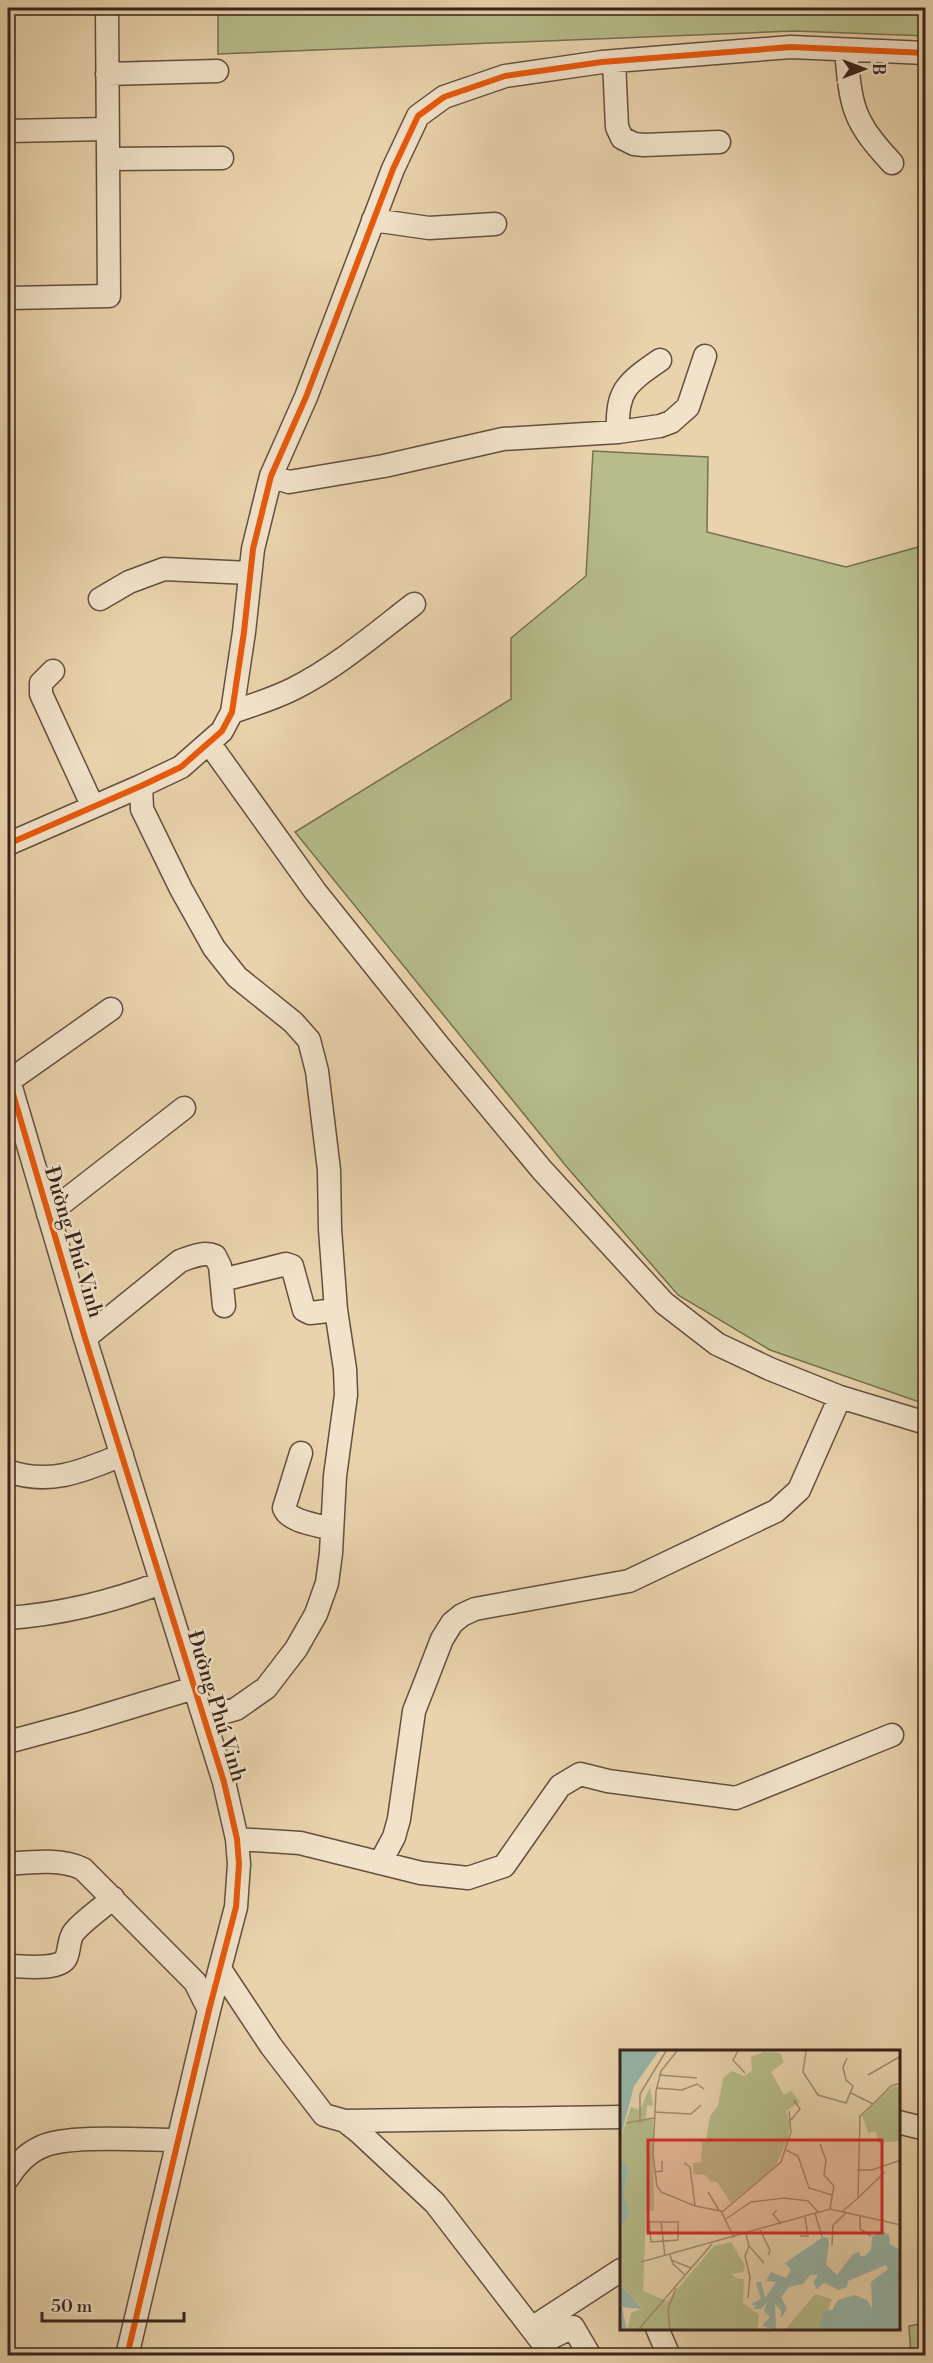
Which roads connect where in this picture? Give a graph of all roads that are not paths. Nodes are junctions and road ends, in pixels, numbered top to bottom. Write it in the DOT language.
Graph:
graph roads {
  1 [pos="107,8"];
  2 [pos="846,50"];
  3 [pos="926,53"];
  4 [pos="614,61"];
  5 [pos="217,71"];
  6 [pos="107,74"];
  7 [pos="107,129"];
  8 [pos="8,131"];
  9 [pos="719,142"];
  10 [pos="222,158"];
  11 [pos="108,159"];
  12 [pos="892,163"];
  13 [pos="373,220"];
  14 [pos="495,224"];
  15 [pos="8,298"];
  16 [pos="705,356"];
  17 [pos="660,360"];
  18 [pos="618,432"];
  19 [pos="271,476"];
  20 [pos="250,573"];
  21 [pos="100,599"];
  22 [pos="414,604"];
  23 [pos="53,671"];
  24 [pos="232,712"];
  25 [pos="209,743"];
  26 [pos="141,786"];
  27 [pos="93,807"];
  28 [pos="8,844"];
  29 [pos="111,1009"];
  30 [pos="8,1079"];
  31 [pos="184,1108"];
  32 [pos="15,1133"];
  33 [pos="48,1215"];
  34 [pos="222,1280"];
  35 [pos="224,1306"];
  36 [pos="336,1310"];
  37 [pos="85,1338"];
  38 [pos="840,1397"];
  39 [pos="926,1423"];
  40 [pos="301,1453"];
  41 [pos="122,1455"];
  42 [pos="8,1471"];
  43 [pos="332,1529"];
  44 [pos="161,1583"];
  45 [pos="8,1618"];
  46 [pos="194,1688"];
  47 [pos="204,1718"];
  48 [pos="892,1735"];
  49 [pos="8,1742"];
  50 [pos="237,1839"];
  51 [pos="380,1863"];
  52 [pos="8,1864"];
  53 [pos="114,1898"];
  54 [pos="8,1966"];
  55 [pos="220,1969"];
  56 [pos="209,2010"];
  57 [pos="620,2117"];
  58 [pos="345,2121"];
  59 [pos="900,2122"];
  60 [pos="926,2129"];
  61 [pos="178,2140"];
  62 [pos="8,2178"];
  63 [pos="620,2271"];
  64 [pos="532,2328"];
  65 [pos="658,2330"];
  66 [pos="128,2355"];
  67 [pos="590,2355"];
  68 [pos="669,2355"];
  1 -- 6 [label="street"];
  2 -- 3 [label="street"];
  2 -- 4 [label="street"];
  2 -- 12 [label="street"];
  4 -- 9 [label="street"];
  4 -- 13 [label="street"];
  5 -- 6 [label="street"];
  6 -- 7 [label="street"];
  7 -- 8 [label="street"];
  7 -- 11 [label="street"];
  10 -- 11 [label="street"];
  11 -- 15 [label="street"];
  13 -- 14 [label="street"];
  13 -- 19 [label="street"];
  16 -- 18 [label="street"];
  17 -- 18 [label="street"];
  18 -- 19 [label="street"];
  19 -- 20 [label="street"];
  20 -- 21 [label="street"];
  20 -- 24 [label="street"];
  22 -- 24 [label="street"];
  23 -- 27 [label="street"];
  24 -- 25 [label="street"];
  25 -- 26 [label="street"];
  25 -- 38 [label="street"];
  26 -- 27 [label="street"];
  26 -- 36 [label="street"];
  27 -- 28 [label="street"];
  29 -- 30 [label="street"];
  30 -- 32 [label="street, Đường Phú Vinh"];
  31 -- 33 [label="street"];
  32 -- 33 [label="street, Đường Phú Vinh"];
  33 -- 37 [label="street, Đường Phú Vinh"];
  34 -- 35 [label="street"];
  34 -- 36 [label="street"];
  34 -- 37 [label="street"];
  36 -- 43 [label="street"];
  37 -- 41 [label="street, Đường Phú Vinh"];
  38 -- 39 [label="street"];
  38 -- 51 [label="street"];
  40 -- 43 [label="street"];
  41 -- 42 [label="street"];
  41 -- 44 [label="street, Đường Phú Vinh"];
  43 -- 47 [label="street"];
  44 -- 45 [label="street"];
  44 -- 46 [label="street, Đường Phú Vinh"];
  46 -- 47 [label="street, Đường Phú Vinh"];
  46 -- 49 [label="street"];
  47 -- 50 [label="street, Đường Phú Vinh"];
  48 -- 51 [label="street"];
  50 -- 51 [label="street"];
  50 -- 55 [label="street, Đường Phú Vinh"];
  52 -- 53 [label="street"];
  53 -- 54 [label="street"];
  53 -- 56 [label="street"];
  55 -- 56 [label="street, Đường Phú Vinh"];
  55 -- 58 [label="street"];
  56 -- 61 [label="street, Đường Phú Vinh"];
  57 -- 58 [label="street"];
  58 -- 64 [label="street"];
  59 -- 60 [label="street"];
  61 -- 62 [label="street"];
  61 -- 66 [label="street, Đường Phú Vinh"];
  63 -- 64 [label="street"];
  64 -- 67 [label="street"];
  65 -- 68 [label="street"];
}
